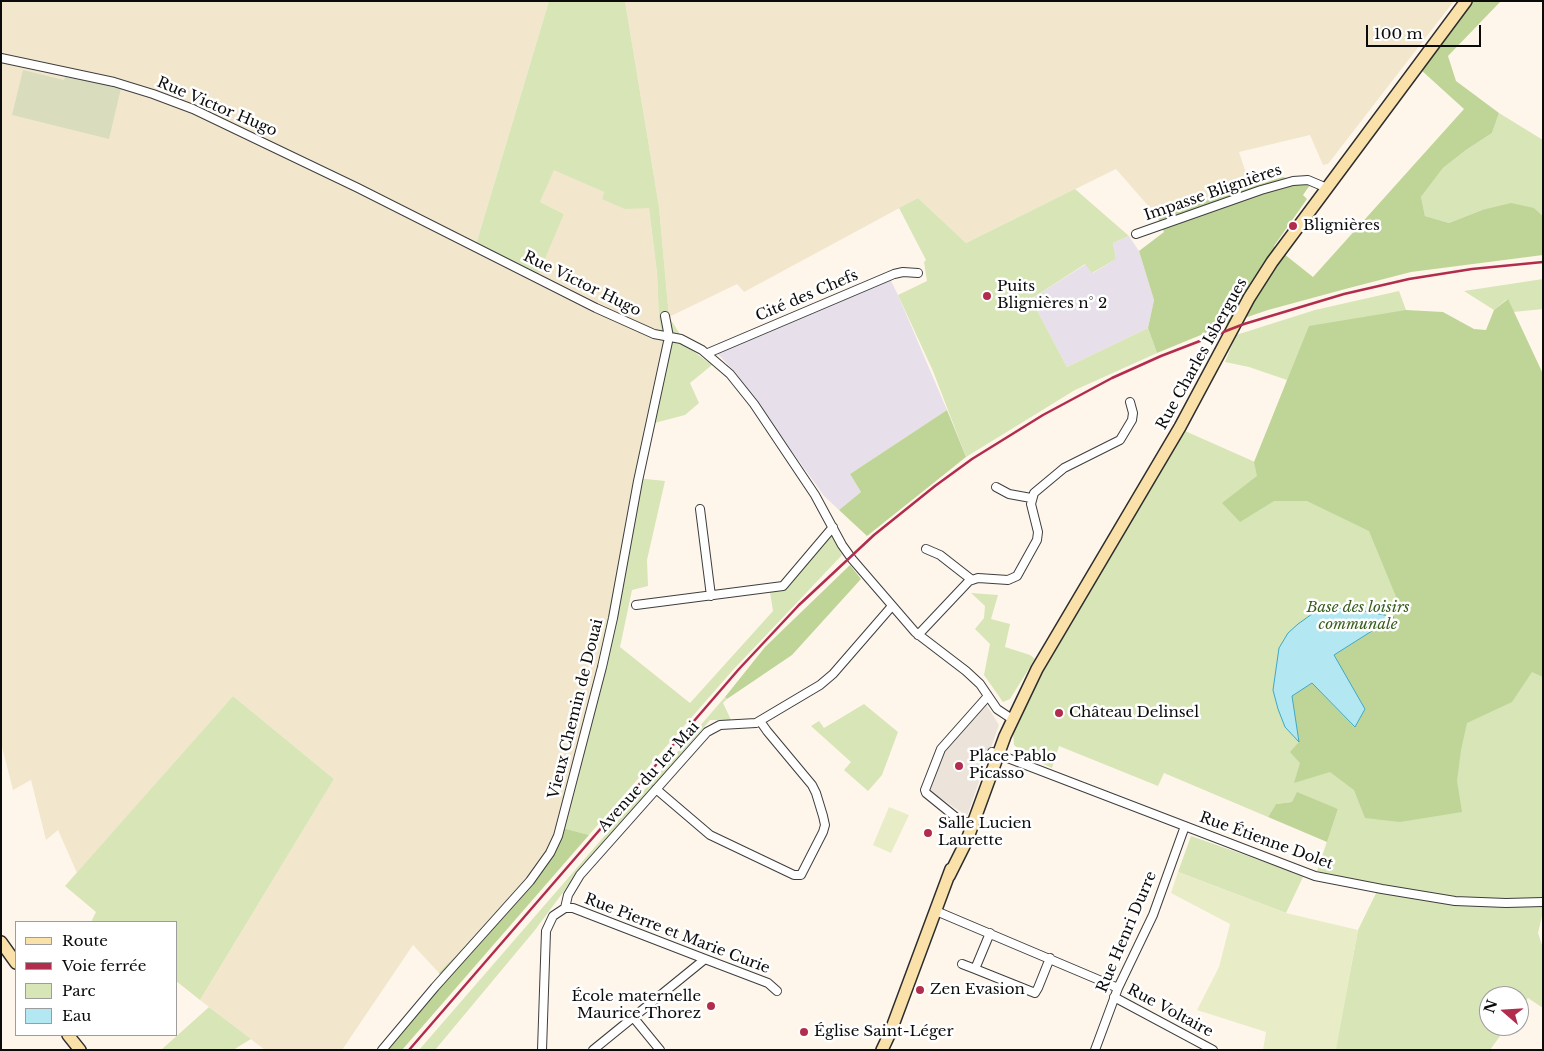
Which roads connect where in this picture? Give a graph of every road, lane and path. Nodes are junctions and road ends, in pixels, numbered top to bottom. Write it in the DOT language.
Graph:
graph roads {
  1 [pos="1466,1"];
  2 [pos="1,58"];
  3 [pos="1327,188"];
  4 [pos="1136,234"];
  5 [pos="918,273"];
  6 [pos="665,316"];
  7 [pos="669,337"];
  8 [pos="708,353"];
  9 [pos="1130,402"];
  10 [pos="996,488"];
  11 [pos="1032,498"];
  12 [pos="700,509"];
  13 [pos="833,527"];
  14 [pos="926,548"];
  15 [pos="972,580"];
  16 [pos="711,596"];
  17 [pos="636,605"];
  18 [pos="892,606"];
  19 [pos="918,635"];
  20 [pos="988,696"];
  21 [pos="1010,718"];
  22 [pos="760,721"];
  23 [pos="995,753"];
  24 [pos="656,789"];
  25 [pos="970,825"];
  26 [pos="1185,826"];
  27 [pos="1543,902"];
  28 [pos="565,908"];
  29 [pos="936,911"];
  30 [pos="990,933"];
  31 [pos="1,942"];
  32 [pos="1050,958"];
  33 [pos="705,959"];
  34 [pos="15,962"];
  35 [pos="962,964"];
  36 [pos="975,969"];
  37 [pos="1118,988"];
  38 [pos="777,990"];
  39 [pos="1114,997"];
  40 [pos="633,1017"];
  41 [pos="69,1036"];
  42 [pos="69,1036"];
  43 [pos="885,1047"];
  44 [pos="76,1050"];
  45 [pos="80,1050"];
  46 [pos="382,1050"];
  47 [pos="542,1050"];
  48 [pos="593,1050"];
  49 [pos="660,1050"];
  50 [pos="1095,1050"];
  51 [pos="1213,1050"];
  1 -- 3 [label="main road, Rue Charles Isbergues"];
  2 -- 7 [label="street, Rue Victor Hugo"];
  3 -- 4 [label="street, Impasse Blignières"];
  3 -- 21 [label="main road, Rue Charles Isbergues"];
  5 -- 8 [label="street, Cité des Chefs"];
  6 -- 7 [label="street, Vieux Chemin de Douai"];
  7 -- 8 [label="street, Rue Victor Hugo"];
  7 -- 46 [label="street, Vieux Chemin de Douai"];
  8 -- 13 [label="street, Rue Victor Hugo"];
  9 -- 11 [label="street"];
  10 -- 11 [label="street"];
  11 -- 15 [label="street"];
  12 -- 16 [label="street"];
  13 -- 16 [label="street"];
  13 -- 18 [label="street, Rue Victor Hugo"];
  14 -- 15 [label="street"];
  15 -- 19 [label="street"];
  16 -- 17 [label="street"];
  18 -- 19 [label="street, Rue Victor Hugo"];
  18 -- 22 [label="street, Avenue du 1er Mai"];
  19 -- 20 [label="street, Rue Victor Hugo"];
  20 -- 21 [label="street, Rue Victor Hugo"];
  20 -- 25 [label="street"];
  21 -- 23 [label="main road, Rue Charles Isbergues"];
  22 -- 24 [label="street, Avenue du 1er Mai"];
  22 -- 24 [label="street"];
  23 -- 25 [label="main road, Rue Charles Isbergues"];
  23 -- 26 [label="street, Rue Étienne Dolet"];
  24 -- 28 [label="street, Avenue du 1er Mai"];
  25 -- 29 [label="main road, Rue Charles Isbergues"];
  26 -- 27 [label="street, Rue Étienne Dolet"];
  26 -- 37 [label="street, Rue Henri Durre"];
  28 -- 33 [label="street, Rue Pierre et Marie Curie"];
  28 -- 47 [label="street"];
  29 -- 30 [label="street"];
  29 -- 43 [label="main road, Rue Charles Isbergues"];
  30 -- 32 [label="street"];
  30 -- 36 [label="street"];
  31 -- 34 [label="main road"];
  32 -- 36 [label="street"];
  32 -- 37 [label="street"];
  33 -- 38 [label="street, Rue Pierre et Marie Curie"];
  33 -- 40 [label="street"];
  35 -- 36 [label="street"];
  37 -- 39 [label="street, Rue Henri Durre"];
  39 -- 50 [label="street, Rue Henri Durre"];
  39 -- 51 [label="street, Rue Voltaire"];
  40 -- 48 [label="street"];
  40 -- 49 [label="street"];
  41 -- 44 [label="main road"];
  42 -- 45 [label="main road"];
}
